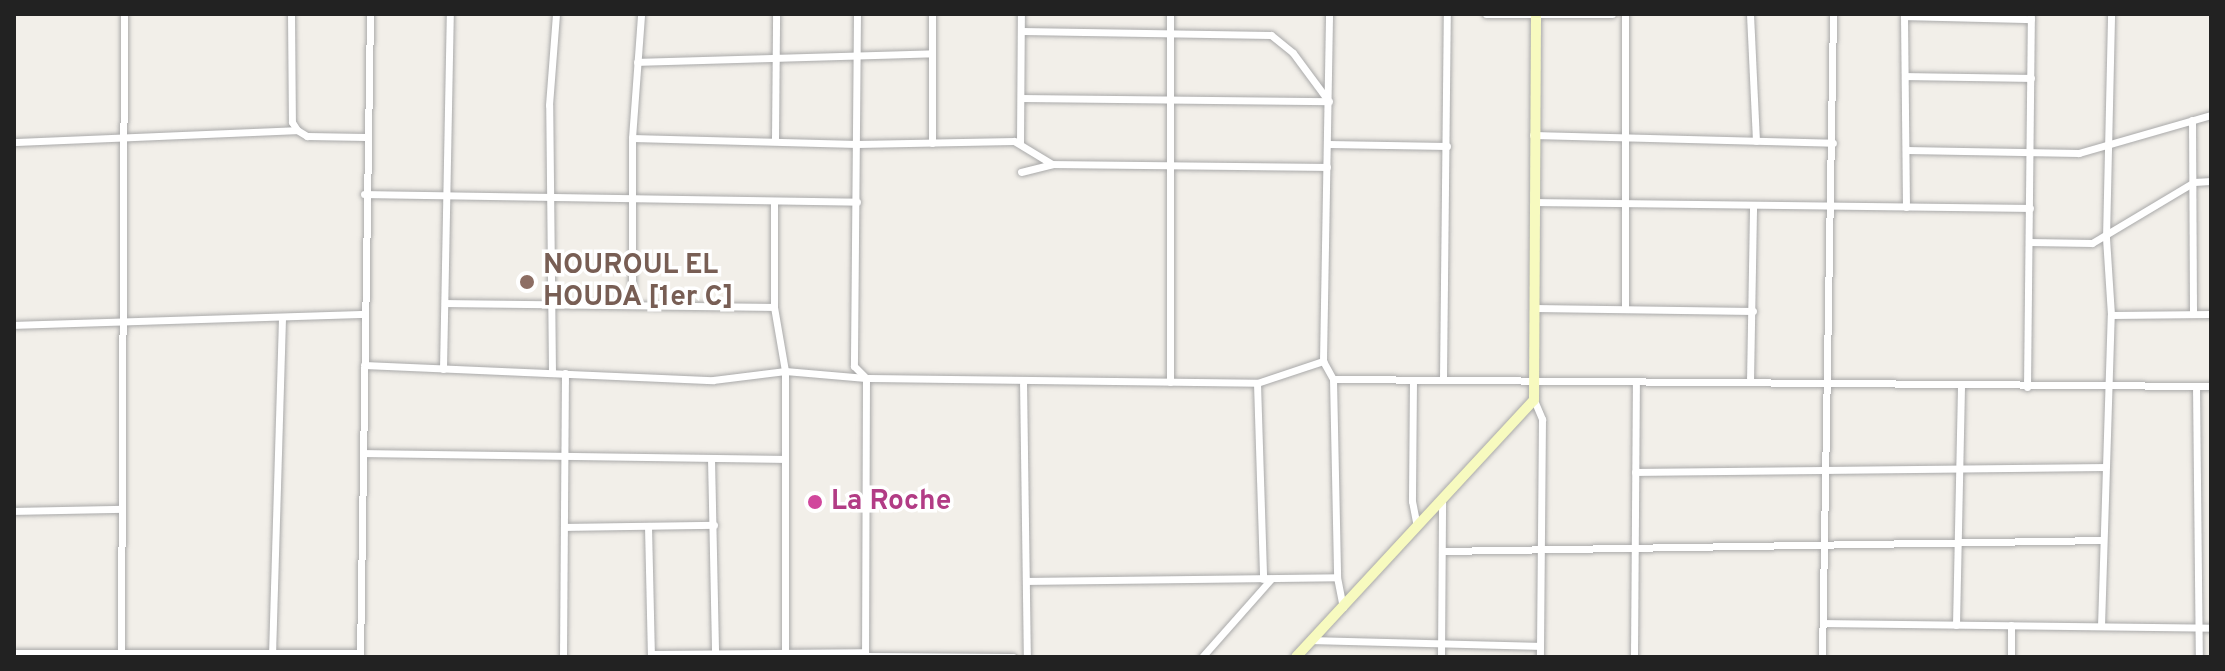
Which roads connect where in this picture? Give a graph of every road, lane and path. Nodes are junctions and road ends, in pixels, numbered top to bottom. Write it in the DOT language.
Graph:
graph roads {
  1 [pos="124,14"];
  2 [pos="291,14"];
  3 [pos="370,14"];
  4 [pos="450,14"];
  5 [pos="556,14"];
  6 [pos="641,14"];
  7 [pos="776,14"];
  8 [pos="857,14"];
  9 [pos="932,14"];
  10 [pos="1021,14"];
  11 [pos="1170,14"];
  12 [pos="1329,14"];
  13 [pos="1447,14"];
  14 [pos="1486,14"];
  15 [pos="1612,14"];
  16 [pos="1625,14"];
  17 [pos="1750,14"];
  18 [pos="1833,14"];
  19 [pos="2111,14"];
  20 [pos="1536,15"];
  21 [pos="2031,16"];
  22 [pos="1022,31"];
  23 [pos="1171,34"];
  24 [pos="857,52"];
  25 [pos="932,53"];
  26 [pos="774,58"];
  27 [pos="637,62"];
  28 [pos="1905,76"];
  29 [pos="2031,78"];
  30 [pos="1024,98"];
  31 [pos="1171,99"];
  32 [pos="1329,101"];
  33 [pos="2211,115"];
  34 [pos="2192,120"];
  35 [pos="297,130"];
  36 [pos="1533,135"];
  37 [pos="366,137"];
  38 [pos="1625,137"];
  39 [pos="123,138"];
  40 [pos="632,138"];
  41 [pos="775,140"];
  42 [pos="1756,141"];
  43 [pos="14,142"];
  44 [pos="932,143"];
  45 [pos="1020,143"];
  46 [pos="1833,143"];
  47 [pos="857,144"];
  48 [pos="1328,144"];
  49 [pos="1447,146"];
  50 [pos="2108,147"];
  51 [pos="1906,150"];
  52 [pos="2030,152"];
  53 [pos="1052,164"];
  54 [pos="1171,164"];
  55 [pos="1327,167"];
  56 [pos="1021,172"];
  57 [pos="2211,181"];
  58 [pos="2194,182"];
  59 [pos="364,194"];
  60 [pos="446,196"];
  61 [pos="553,197"];
  62 [pos="633,199"];
  63 [pos="774,202"];
  64 [pos="857,202"];
  65 [pos="1534,202"];
  66 [pos="1625,204"];
  67 [pos="1753,205"];
  68 [pos="1832,206"];
  69 [pos="1906,207"];
  70 [pos="2030,208"];
  71 [pos="2106,238"];
  72 [pos="2029,242"];
  73 [pos="445,303"];
  74 [pos="632,303"];
  75 [pos="553,304"];
  76 [pos="774,307"];
  77 [pos="1534,308"];
  78 [pos="1625,309"];
  79 [pos="1753,311"];
  80 [pos="365,314"];
  81 [pos="2193,314"];
  82 [pos="2211,314"];
  83 [pos="2111,315"];
  84 [pos="282,317"];
  85 [pos="123,322"];
  86 [pos="14,325"];
  87 [pos="1323,361"];
  88 [pos="364,365"];
  89 [pos="443,369"];
  90 [pos="785,371"];
  91 [pos="552,372"];
  92 [pos="565,373"];
  93 [pos="866,378"];
  94 [pos="1443,378"];
  95 [pos="1333,379"];
  96 [pos="1023,380"];
  97 [pos="1413,381"];
  98 [pos="1534,381"];
  99 [pos="1170,382"];
  100 [pos="1636,382"];
  101 [pos="1750,382"];
  102 [pos="1257,383"];
  103 [pos="1825,383"];
  104 [pos="1961,386"];
  105 [pos="2196,386"];
  106 [pos="2211,386"];
  107 [pos="2027,387"];
  108 [pos="2106,387"];
  109 [pos="1534,400"];
  110 [pos="565,452"];
  111 [pos="363,453"];
  112 [pos="2199,454"];
  113 [pos="2211,454"];
  114 [pos="711,458"];
  115 [pos="785,459"];
  116 [pos="1959,465"];
  117 [pos="2103,467"];
  118 [pos="1635,472"];
  119 [pos="1823,472"];
  120 [pos="1442,502"];
  121 [pos="122,509"];
  122 [pos="14,511"];
  123 [pos="714,525"];
  124 [pos="648,526"];
  125 [pos="564,527"];
  126 [pos="1418,528"];
  127 [pos="2102,540"];
  128 [pos="1958,543"];
  129 [pos="1824,545"];
  130 [pos="1634,548"];
  131 [pos="1541,549"];
  132 [pos="1442,551"];
  133 [pos="1337,577"];
  134 [pos="1267,579"];
  135 [pos="1026,581"];
  136 [pos="1343,607"];
  137 [pos="1823,623"];
  138 [pos="1956,625"];
  139 [pos="2011,625"];
  140 [pos="2101,626"];
  141 [pos="2200,627"];
  142 [pos="2211,628"];
  143 [pos="1312,640"];
  144 [pos="1441,643"];
  145 [pos="1540,646"];
  146 [pos="14,653"];
  147 [pos="715,653"];
  148 [pos="785,653"];
  149 [pos="121,654"];
  150 [pos="272,655"];
  151 [pos="360,655"];
  152 [pos="865,655"];
  153 [pos="651,656"];
  154 [pos="563,657"];
  155 [pos="1013,657"];
  156 [pos="1027,657"];
  157 [pos="1202,657"];
  158 [pos="1296,657"];
  159 [pos="1441,657"];
  160 [pos="1540,657"];
  161 [pos="1634,657"];
  162 [pos="1822,657"];
  163 [pos="2011,657"];
  164 [pos="2199,657"];
  1 -- 39 [label="street"];
  2 -- 35 [label="street"];
  3 -- 37 [label="street"];
  4 -- 60 [label="street"];
  5 -- 61 [label="street"];
  6 -- 27 [label="street"];
  7 -- 26 [label="street"];
  8 -- 24 [label="street"];
  9 -- 25 [label="street"];
  10 -- 22 [label="street"];
  11 -- 23 [label="street"];
  12 -- 32 [label="street"];
  13 -- 49 [label="street"];
  14 -- 20 [label="street"];
  15 -- 20 [label="street"];
  16 -- 38 [label="street"];
  17 -- 42 [label="street"];
  18 -- 46 [label="street"];
  19 -- 50 [label="street"];
  20 -- 36 [label="street"];
  21 -- 28 [label="street"];
  21 -- 29 [label="street"];
  22 -- 23 [label="street"];
  22 -- 30 [label="street"];
  23 -- 31 [label="street"];
  23 -- 32 [label="street"];
  24 -- 25 [label="street"];
  24 -- 26 [label="street"];
  24 -- 47 [label="street"];
  25 -- 44 [label="street"];
  26 -- 27 [label="street"];
  26 -- 41 [label="street"];
  27 -- 40 [label="street"];
  28 -- 29 [label="street"];
  28 -- 51 [label="street"];
  29 -- 52 [label="street"];
  30 -- 31 [label="street"];
  30 -- 45 [label="street"];
  31 -- 32 [label="street"];
  31 -- 54 [label="street"];
  32 -- 48 [label="street"];
  33 -- 34 [label="street"];
  34 -- 50 [label="street"];
  34 -- 58 [label="street"];
  35 -- 37 [label="street"];
  35 -- 39 [label="street"];
  36 -- 38 [label="street"];
  36 -- 65 [label="street"];
  37 -- 59 [label="street"];
  38 -- 42 [label="street"];
  38 -- 66 [label="street"];
  39 -- 43 [label="street"];
  39 -- 85 [label="street"];
  40 -- 41 [label="street"];
  40 -- 62 [label="street"];
  41 -- 47 [label="street"];
  42 -- 46 [label="street"];
  44 -- 45 [label="street"];
  44 -- 47 [label="street"];
  45 -- 53 [label="street"];
  46 -- 68 [label="street"];
  47 -- 64 [label="street"];
  48 -- 49 [label="street"];
  48 -- 55 [label="street"];
  49 -- 94 [label="street"];
  50 -- 52 [label="street"];
  50 -- 71 [label="street"];
  51 -- 52 [label="street"];
  51 -- 69 [label="street"];
  52 -- 70 [label="street"];
  53 -- 54 [label="street"];
  53 -- 56 [label="street"];
  54 -- 55 [label="street"];
  54 -- 99 [label="street"];
  55 -- 87 [label="street"];
  57 -- 58 [label="street"];
  58 -- 71 [label="street"];
  58 -- 81 [label="street"];
  59 -- 60 [label="street"];
  59 -- 80 [label="street"];
  60 -- 61 [label="street"];
  60 -- 73 [label="street"];
  61 -- 62 [label="street"];
  61 -- 75 [label="street"];
  62 -- 63 [label="street"];
  62 -- 74 [label="street"];
  63 -- 64 [label="street"];
  63 -- 76 [label="street"];
  64 -- 93 [label="street"];
  65 -- 66 [label="street"];
  65 -- 77 [label="street"];
  66 -- 67 [label="street"];
  66 -- 78 [label="street"];
  67 -- 68 [label="street"];
  67 -- 79 [label="street"];
  68 -- 69 [label="street"];
  68 -- 103 [label="street"];
  69 -- 70 [label="street"];
  70 -- 72 [label="street"];
  71 -- 72 [label="street"];
  71 -- 83 [label="street"];
  72 -- 107 [label="street"];
  73 -- 75 [label="street"];
  73 -- 89 [label="street"];
  74 -- 75 [label="street"];
  74 -- 76 [label="street"];
  75 -- 91 [label="street"];
  76 -- 90 [label="street"];
  77 -- 78 [label="street"];
  77 -- 98 [label="street"];
  78 -- 79 [label="street"];
  79 -- 101 [label="street"];
  80 -- 84 [label="street"];
  80 -- 88 [label="street"];
  81 -- 82 [label="street"];
  81 -- 83 [label="street"];
  83 -- 108 [label="street"];
  84 -- 85 [label="street"];
  84 -- 150 [label="street"];
  85 -- 86 [label="street"];
  85 -- 121 [label="street"];
  87 -- 95 [label="street"];
  87 -- 102 [label="street"];
  88 -- 89 [label="street"];
  88 -- 111 [label="street"];
  89 -- 91 [label="street"];
  90 -- 92 [label="street"];
  90 -- 93 [label="street"];
  90 -- 115 [label="street"];
  91 -- 92 [label="street"];
  92 -- 110 [label="street"];
  93 -- 96 [label="street"];
  93 -- 152 [label="street"];
  94 -- 97 [label="street"];
  94 -- 98 [label="street"];
  95 -- 97 [label="street"];
  95 -- 133 [label="street"];
  96 -- 99 [label="street"];
  96 -- 135 [label="street"];
  97 -- 126 [label="street"];
  98 -- 100 [label="street"];
  98 -- 109 [label="street"];
  99 -- 102 [label="street"];
  100 -- 101 [label="street"];
  100 -- 118 [label="street"];
  101 -- 103 [label="street"];
  102 -- 134 [label="street"];
  103 -- 104 [label="street"];
  103 -- 119 [label="street"];
  104 -- 107 [label="street"];
  104 -- 116 [label="street"];
  105 -- 106 [label="street"];
  105 -- 108 [label="street"];
  105 -- 112 [label="street"];
  107 -- 108 [label="street"];
  108 -- 117 [label="street"];
  109 -- 120 [label="street"];
  109 -- 131 [label="street"];
  110 -- 111 [label="street"];
  110 -- 114 [label="street"];
  110 -- 125 [label="street"];
  111 -- 151 [label="street"];
  112 -- 113 [label="street"];
  112 -- 141 [label="street"];
  114 -- 115 [label="street"];
  114 -- 123 [label="street"];
  115 -- 148 [label="street"];
  116 -- 117 [label="street"];
  116 -- 119 [label="street"];
  116 -- 128 [label="street"];
  117 -- 127 [label="street"];
  118 -- 119 [label="street"];
  118 -- 130 [label="street"];
  119 -- 129 [label="street"];
  120 -- 126 [label="street"];
  120 -- 132 [label="street"];
  121 -- 122 [label="street"];
  121 -- 149 [label="street"];
  123 -- 124 [label="street"];
  123 -- 147 [label="street"];
  124 -- 125 [label="street"];
  124 -- 153 [label="street"];
  125 -- 154 [label="street"];
  126 -- 136 [label="street"];
  127 -- 128 [label="street"];
  127 -- 140 [label="street"];
  128 -- 129 [label="street"];
  128 -- 138 [label="street"];
  129 -- 130 [label="street"];
  129 -- 137 [label="street"];
  130 -- 131 [label="street"];
  130 -- 161 [label="street"];
  131 -- 132 [label="street"];
  131 -- 145 [label="street"];
  132 -- 144 [label="street"];
  133 -- 134 [label="street"];
  133 -- 136 [label="street"];
  134 -- 135 [label="street"];
  134 -- 157 [label="street"];
  135 -- 156 [label="street"];
  136 -- 143 [label="street"];
  137 -- 138 [label="street"];
  137 -- 162 [label="street"];
  138 -- 139 [label="street"];
  139 -- 140 [label="street"];
  139 -- 163 [label="street"];
  140 -- 141 [label="street"];
  141 -- 142 [label="street"];
  141 -- 164 [label="street"];
  143 -- 144 [label="street"];
  143 -- 158 [label="street"];
  144 -- 145 [label="street"];
  144 -- 159 [label="street"];
  145 -- 160 [label="street"];
  146 -- 149 [label="street"];
  147 -- 148 [label="street"];
  147 -- 153 [label="street"];
  148 -- 152 [label="street"];
  149 -- 150 [label="street"];
  150 -- 151 [label="street"];
  152 -- 155 [label="street"];
}
